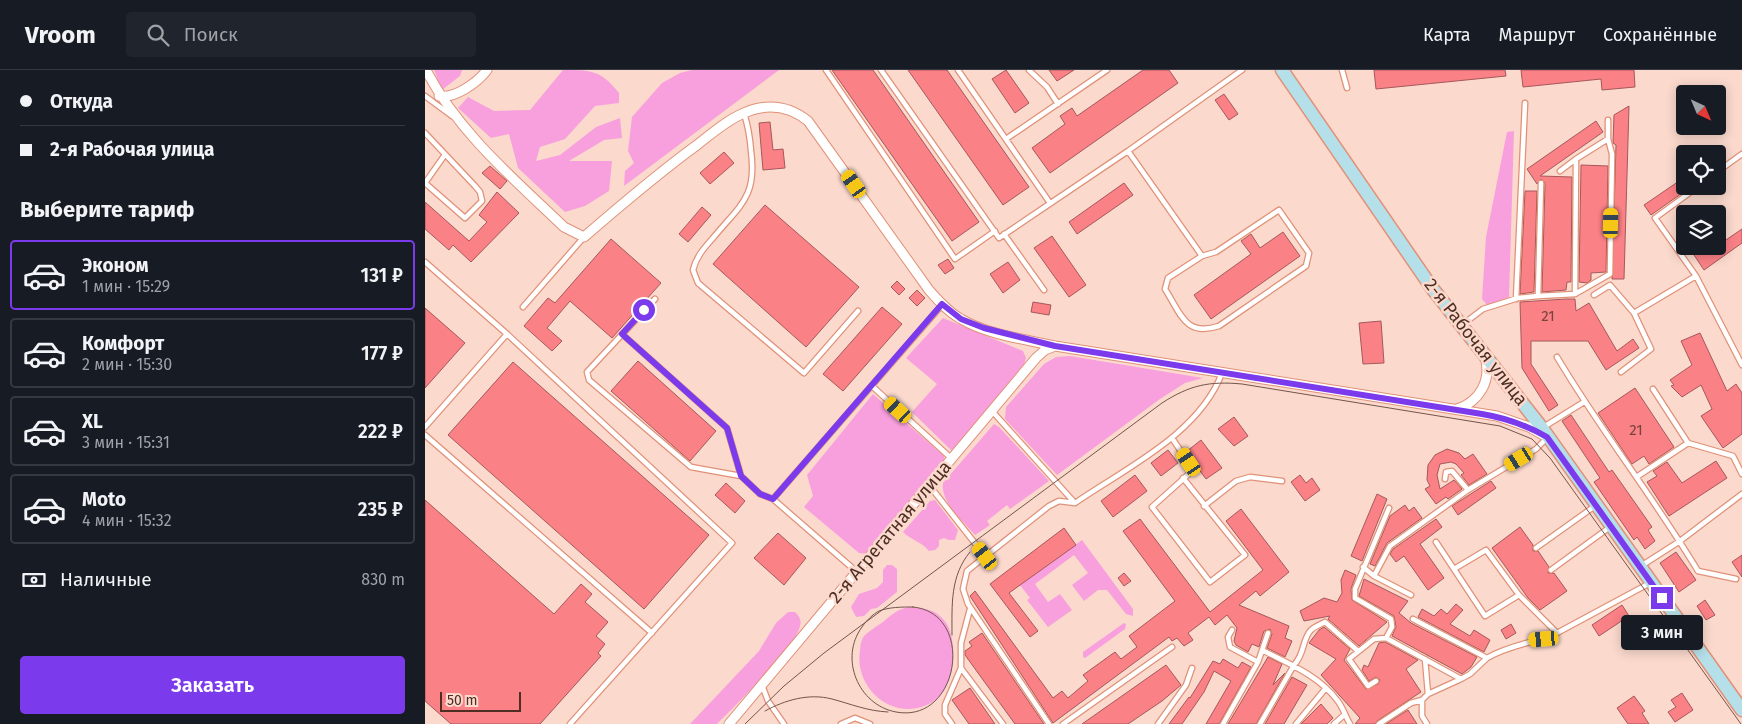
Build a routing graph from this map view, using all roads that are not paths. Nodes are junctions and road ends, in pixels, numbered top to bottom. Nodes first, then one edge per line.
1 (426, 70) edge
2 (487, 70) edge
3 (826, 70) edge
4 (881, 70) edge
5 (957, 70) edge
6 (1029, 70) edge
7 (1107, 70) edge
8 (1242, 70) edge
9 (1282, 70) edge
10 (1342, 70) edge
11 (1347, 88) dead end
12 (425, 96) edge
13 (439, 96) junction
14 (1525, 103) dead end
15 (1058, 104) junction
16 (744, 113) junction
17 (457, 120) junction
18 (1608, 120) dead end
19 (425, 133) edge
20 (1006, 139) junction
21 (1607, 139) junction
22 (1128, 151) junction
23 (1742, 154) edge
24 (444, 156) junction
25 (1576, 159) junction
26 (1726, 166) edge
27 (1559, 170) dead end
28 (1541, 182) dead end
29 (425, 183) edge
30 (1687, 195) edge
31 (1050, 203) junction
32 (995, 231) junction
33 (1004, 234) junction
34 (584, 237) junction
35 (1202, 256) junction
36 (425, 262) edge
37 (1696, 276) junction
38 (1044, 290) dead end
39 (1575, 294) junction
40 (1538, 296) junction
41 (1594, 296) dead end
42 (655, 299) dead end
43 (1516, 300) junction
44 (942, 304) junction
45 (523, 306) dead end
46 (858, 312) dead end
47 (1634, 313) junction
48 (1461, 326) junction
49 (507, 334) junction
50 (622, 334) junction
51 (1055, 346) junction
52 (1483, 352) junction
53 (1557, 357) dead end
54 (1742, 365) edge
55 (1621, 372) dead end
56 (1222, 373) junction
57 (872, 386) junction
58 (1653, 388) dead end
59 (1583, 402) junction
60 (991, 410) junction
61 (1454, 410) junction
62 (425, 427) edge
63 (1545, 433) junction
64 (425, 435) edge
65 (1172, 438) junction
66 (1688, 443) junction
67 (951, 458) junction
68 (1742, 474) edge
69 (741, 476) junction
70 (1638, 476) junction
71 (1183, 478) junction
72 (1445, 479) dead end
73 (1282, 481) dead end
74 (929, 485) junction
75 (1468, 490) junction
76 (1742, 494) edge
77 (773, 499) junction
78 (1075, 503) junction
79 (1596, 505) junction
80 (1204, 506) junction
81 (1389, 508) dead end
82 (1611, 526) junction
83 (1680, 540) junction
84 (1436, 542) dead end
85 (1536, 548) dead end
86 (985, 556) junction
87 (1363, 567) junction
88 (1640, 567) junction
89 (1453, 569) junction
90 (1551, 570) dead end
91 (857, 572) junction
92 (1374, 576) junction
93 (1736, 579) dead end
94 (1651, 582) junction
95 (1411, 595) dead end
96 (1519, 595) junction
97 (970, 609) junction
98 (1413, 618) dead end
99 (1232, 630) dead end
100 (652, 633) junction
101 (1557, 633) junction
102 (1268, 634) dead end
103 (1386, 638) junction
104 (1172, 647) dead end
105 (1262, 650) junction
106 (1358, 651) junction
107 (1487, 658) junction
108 (1425, 659) junction
109 (1257, 662) junction
110 (1294, 665) junction
111 (961, 668) junction
112 (1193, 668) dead end
113 (1461, 679) junction
114 (1376, 680) dead end
115 (762, 685) junction
116 (1326, 688) junction
117 (1428, 694) junction
118 (1422, 700) junction
119 (1742, 710) edge
120 (1344, 715) junction
121 (570, 724) edge
122 (729, 724) edge
123 (784, 724) edge
124 (841, 724) edge
125 (869, 724) edge
126 (952, 724) edge
127 (1003, 724) edge
128 (1049, 724) edge
129 (1063, 724) edge
130 (1158, 724) edge
131 (1223, 724) edge
132 (1260, 724) edge
133 (1296, 724) edge
134 (1334, 724) edge
135 (1350, 724) edge
136 (1379, 724) edge
137 (1427, 724) edge

1 - 13 street
2 - 13 street
3 - 32 lane
4 - 32 lane
5 - 20 lane
6 - 15 lane
7 - 15 lane
8 - 22 lane
9 - 48 main road, 2-я Рабочая улица
10 - 11 lane
12 - 17 lane
13 - 17 street
14 - 43 lane
15 - 20 lane
16 - 34 street
16 - 44 street
16 - 46 lane
17 - 34 street
18 - 21 lane
19 - 24 lane
20 - 31 lane
21 - 25 lane
21 - 39 lane
22 - 31 lane
22 - 35 lane
23 - 26 lane
24 - 29 lane
24 - 29 lane
25 - 27 lane
25 - 39 lane
28 - 40 lane
30 - 37 lane
31 - 33 lane
32 - 33 lane
33 - 38 lane
34 - 45 lane
35 - 35 lane
36 - 49 lane
37 - 47 lane
37 - 54 lane
39 - 40 lane
40 - 43 lane
41 - 47 lane
42 - 50 lane
43 - 48 lane
44 - 51 street
44 - 57 lane
47 - 55 lane
48 - 52 main road, 2-я Рабочая улица
49 - 62 lane
49 - 100 lane
50 - 69 lane
50 - 69 lane
51 - 56 street
51 - 60 street, 2-я Агрегатная улица
52 - 61 street
52 - 63 main road, 2-я Рабочая улица
53 - 59 lane
56 - 61 street
56 - 65 lane
57 - 67 lane
57 - 77 lane
58 - 66 lane
59 - 63 lane
59 - 70 lane
60 - 67 street, 2-я Агрегатная улица
60 - 78 lane
61 - 63 street
63 - 75 lane
63 - 79 main road, 2-я Рабочая улица
64 - 100 lane
65 - 71 lane
65 - 78 lane
66 - 68 lane
66 - 70 lane
67 - 74 street, 2-я Агрегатная улица
69 - 77 lane
70 - 83 lane
71 - 80 lane
71 - 80 lane
72 - 75 lane
73 - 80 lane
74 - 86 lane
74 - 91 street, 2-я Агрегатная улица
75 - 92 lane
76 - 83 lane
77 - 91 lane
78 - 86 lane
79 - 82 main road, 2-я Рабочая улица
79 - 85 lane
81 - 87 lane
82 - 88 main road, 2-я Рабочая улица
82 - 90 lane
83 - 88 lane
83 - 93 lane
84 - 89 lane
86 - 97 lane
87 - 92 lane
87 - 103 lane
88 - 94 main road, 2-я Рабочая улица
89 - 96 lane
89 - 96 lane
91 - 115 street, 2-я Агрегатная улица
92 - 95 lane
94 - 101 lane
94 - 119 main road, 2-я Рабочая улица
96 - 101 lane
97 - 111 lane
97 - 128 lane
98 - 107 lane
99 - 109 lane
100 - 121 lane
101 - 107 lane
102 - 105 lane
103 - 106 lane
103 - 108 lane
104 - 129 lane
105 - 109 lane
105 - 110 lane
106 - 110 lane
106 - 114 lane
107 - 113 lane
108 - 113 lane
108 - 117 lane
109 - 131 lane
110 - 116 lane
110 - 132 lane
111 - 126 lane
111 - 127 lane
112 - 130 lane
113 - 117 lane
115 - 122 street, 2-я Агрегатная улица
115 - 123 lane
116 - 120 lane
116 - 133 lane
117 - 118 lane
118 - 136 lane
118 - 137 lane
120 - 134 lane
120 - 135 lane
124 - 125 lane

